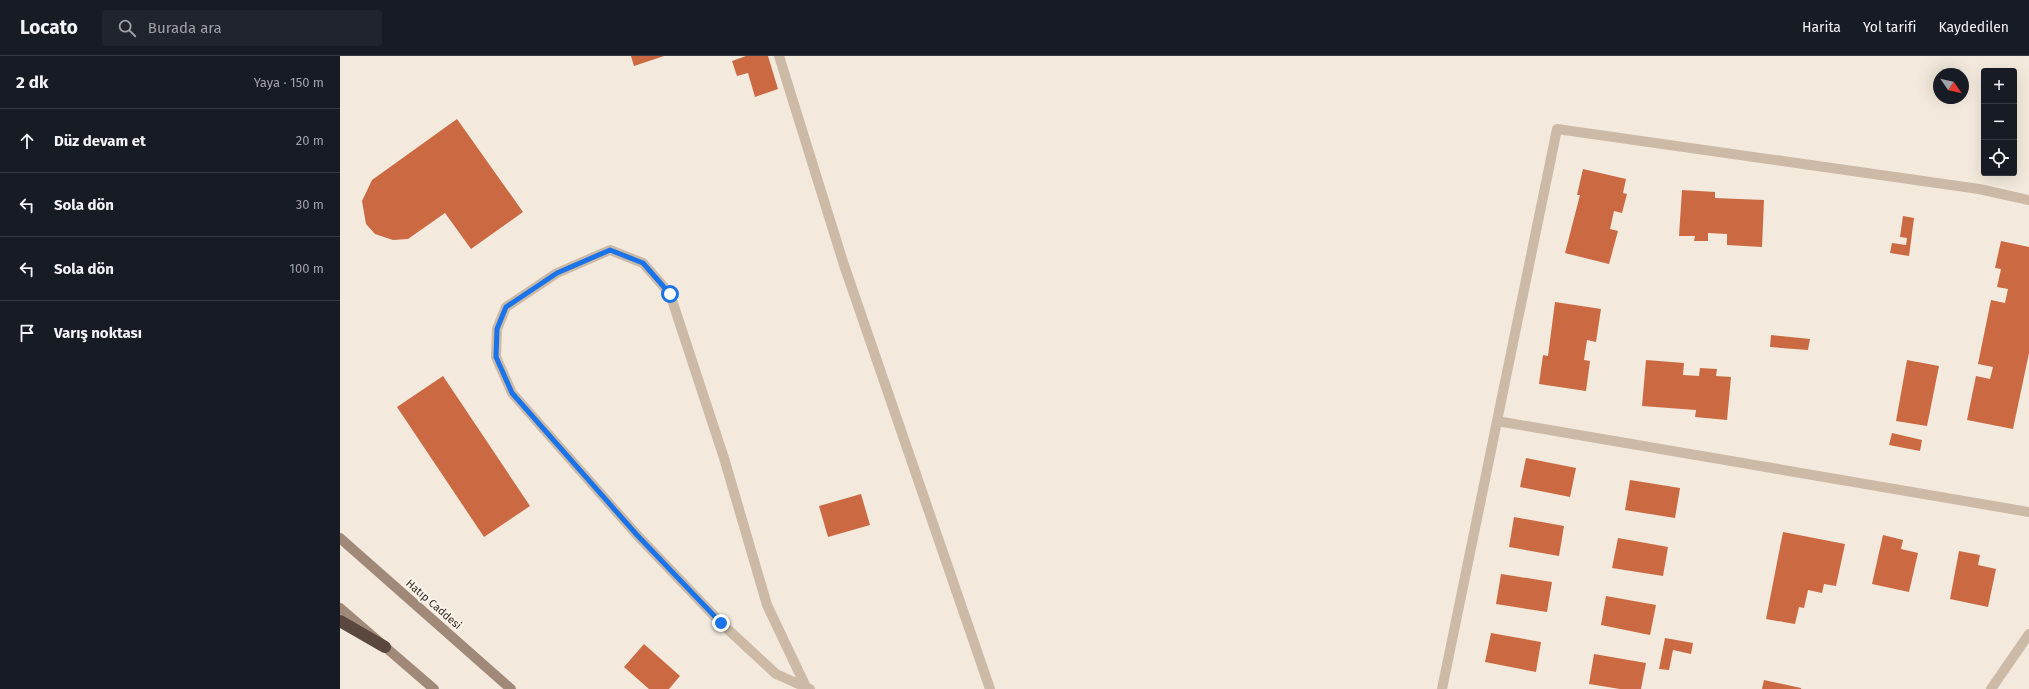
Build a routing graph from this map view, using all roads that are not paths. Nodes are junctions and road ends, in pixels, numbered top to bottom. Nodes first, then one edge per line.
1 (779, 56) edge
2 (2029, 200) edge
3 (1497, 421) junction
4 (2029, 512) edge
5 (340, 538) edge
6 (340, 608) edge
7 (340, 621) edge
8 (2029, 634) edge
9 (386, 647) junction
10 (807, 687) edge
11 (434, 689) edge
12 (511, 689) edge
13 (990, 689) edge
14 (1442, 689) edge
15 (1991, 689) edge

1 - 13 street
2 - 3 street
3 - 4 street
3 - 14 street
5 - 12 main road, Hatıp Caddesi
6 - 9 main road
7 - 9 highway
8 - 15 street
9 - 11 main road
10 - 10 street

